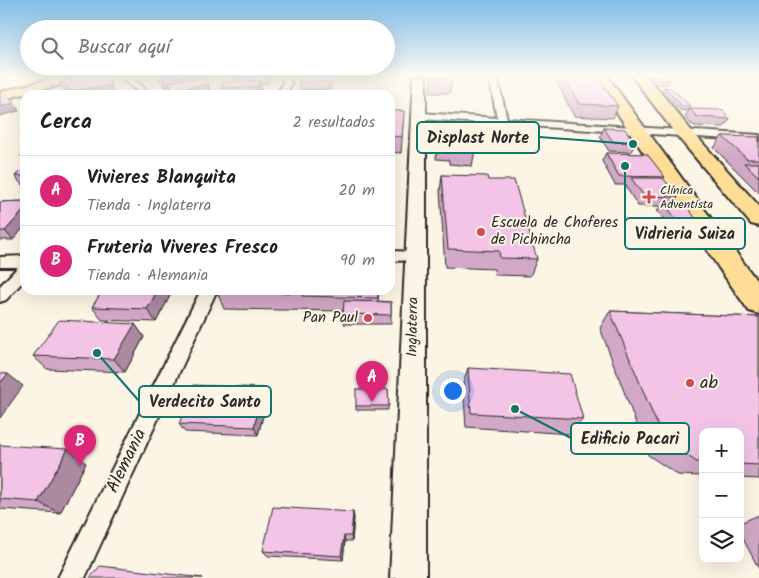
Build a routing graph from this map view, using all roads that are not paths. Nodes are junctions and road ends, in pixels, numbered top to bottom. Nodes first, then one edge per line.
1 (420, 103) edge
2 (499, 103) edge
3 (618, 103) edge
4 (660, 103) edge
5 (420, 116) junction
6 (503, 122) junction
7 (636, 130) junction
8 (684, 133) junction
9 (759, 138) edge
10 (759, 219) edge
11 (395, 256) edge
12 (415, 256) junction
13 (20, 261) edge
14 (0, 262) edge
15 (20, 274) edge
16 (207, 295) edge
17 (0, 296) edge
18 (759, 304) edge
19 (70, 578) edge
20 (408, 578) edge

1 - 5 street, Inglaterra
2 - 6 street
3 - 7 main road
4 - 8 main road
5 - 6 street
5 - 12 street, Inglaterra
6 - 7 street
7 - 8 street
7 - 18 main road
8 - 9 street
8 - 10 main road
11 - 12 street
12 - 20 street, Inglaterra
13 - 14 street
15 - 17 street
16 - 19 street, Alemania

